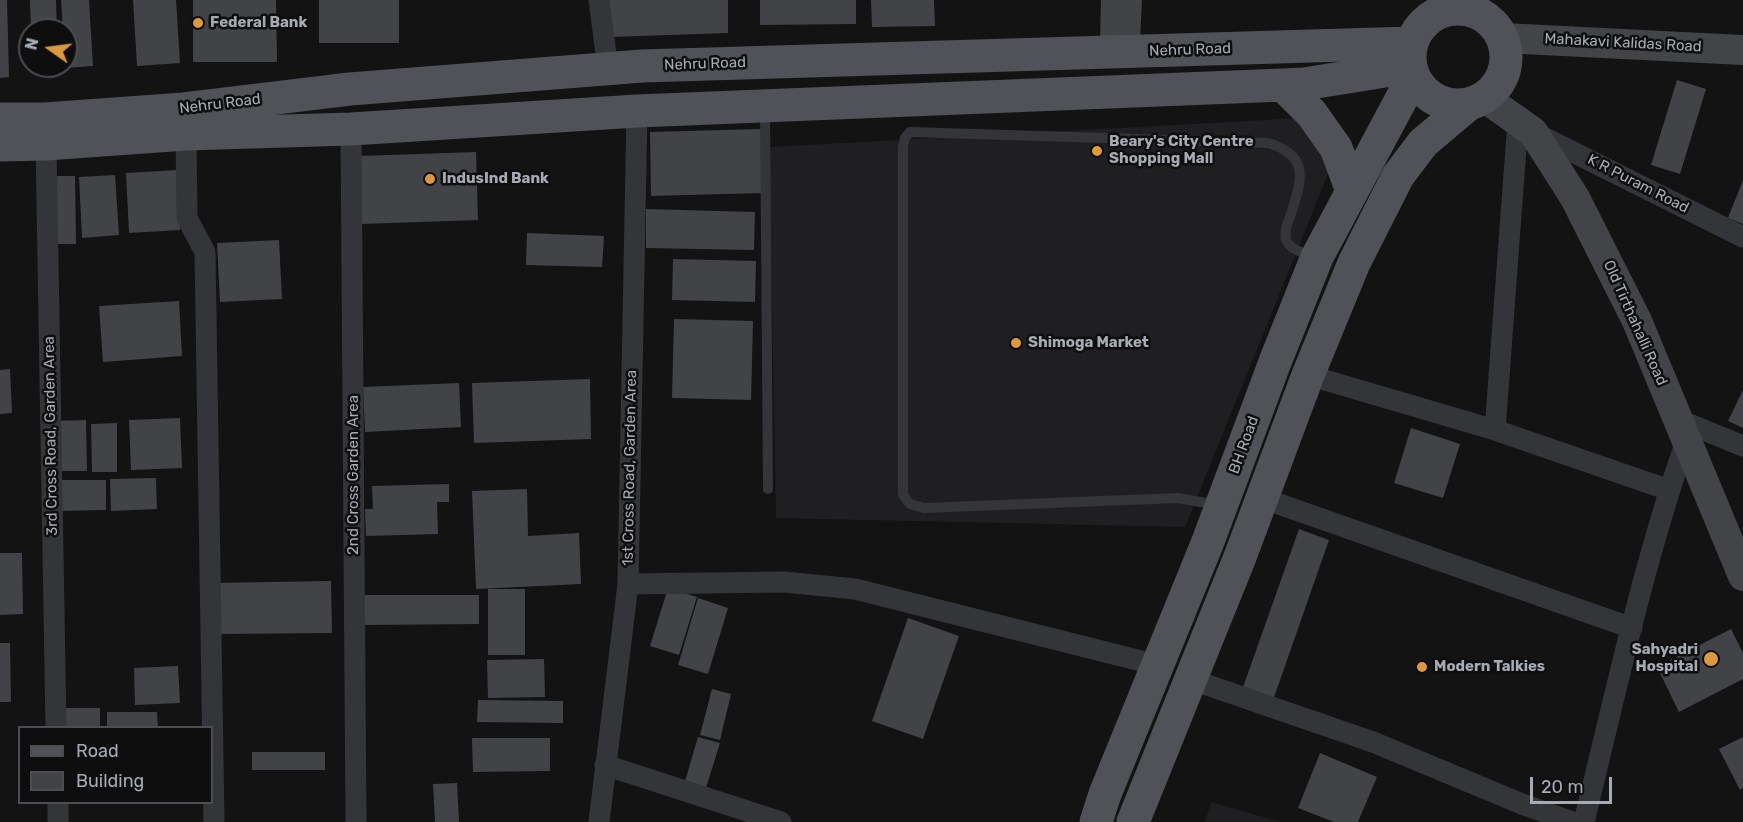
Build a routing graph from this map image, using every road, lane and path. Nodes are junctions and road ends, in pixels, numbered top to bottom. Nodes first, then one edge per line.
1 (599, 0) edge
2 (1464, 4) edge
3 (1498, 20) edge
4 (1743, 50) edge
5 (1412, 62) junction
6 (608, 69) junction
7 (1283, 85) junction
8 (1476, 102) junction
9 (765, 107) junction
10 (637, 111) junction
11 (0, 119) edge
12 (1525, 126) junction
13 (351, 129) junction
14 (186, 134) junction
15 (46, 144) junction
16 (0, 145) edge
17 (1352, 191) junction
18 (1743, 237) edge
19 (1317, 257) junction
20 (1308, 375) junction
21 (1495, 430) junction
22 (1682, 430) junction
23 (1743, 446) edge
24 (768, 489) dead end
25 (1669, 490) junction
26 (1262, 498) junction
27 (1221, 505) junction
28 (1743, 576) edge
29 (628, 584) junction
30 (1632, 628) junction
31 (1157, 665) junction
32 (1190, 679) junction
33 (56, 726) edge
34 (212, 726) edge
35 (213, 759) edge
36 (605, 765) junction
37 (57, 804) edge
38 (58, 822) edge
39 (214, 822) edge
40 (356, 822) edge
41 (599, 822) edge
42 (781, 822) edge
43 (1096, 822) edge
44 (1133, 822) edge
45 (1572, 822) edge
46 (1584, 822) edge

1 - 6 street
2 - 3 main road
2 - 5 main road
3 - 4 main road, Mahakavi Kalidas Road
3 - 8 main road
5 - 6 main road, Nehru Road
5 - 7 main road, Nehru Road
5 - 8 main road
5 - 17 main road, BH Road
6 - 11 main road, Nehru Road
7 - 9 main road, Nehru Road
7 - 17 main road
8 - 12 main road, Old Tirthahalli Road
8 - 20 main road
9 - 10 main road, Nehru Road
9 - 24 lane
10 - 13 main road, Nehru Road
10 - 29 street, 1st Cross Road, Garden Area
12 - 18 street, K R Puram Road
12 - 21 street
12 - 22 main road, Old Tirthahalli Road
13 - 14 main road, Nehru Road
13 - 40 street, 2nd Cross Garden Area
14 - 15 main road, Nehru Road
14 - 34 street
15 - 16 main road, Nehru Road
15 - 33 street, 3rd Cross Road, Garden Area
17 - 19 main road, BH Road
19 - 27 main road, BH Road
19 - 27 lane
20 - 21 street
20 - 26 main road
21 - 25 street
22 - 23 street
22 - 25 street
22 - 28 main road, Old Tirthahalli Road
25 - 30 street
26 - 30 street
26 - 32 main road
27 - 31 main road, BH Road
29 - 31 street
29 - 36 street, 1st Cross Road, Garden Area
30 - 46 street
31 - 43 main road, BH Road
32 - 44 main road
32 - 45 street
35 - 39 street
36 - 41 street, 1st Cross Road, Garden Area
36 - 42 street
37 - 38 street

